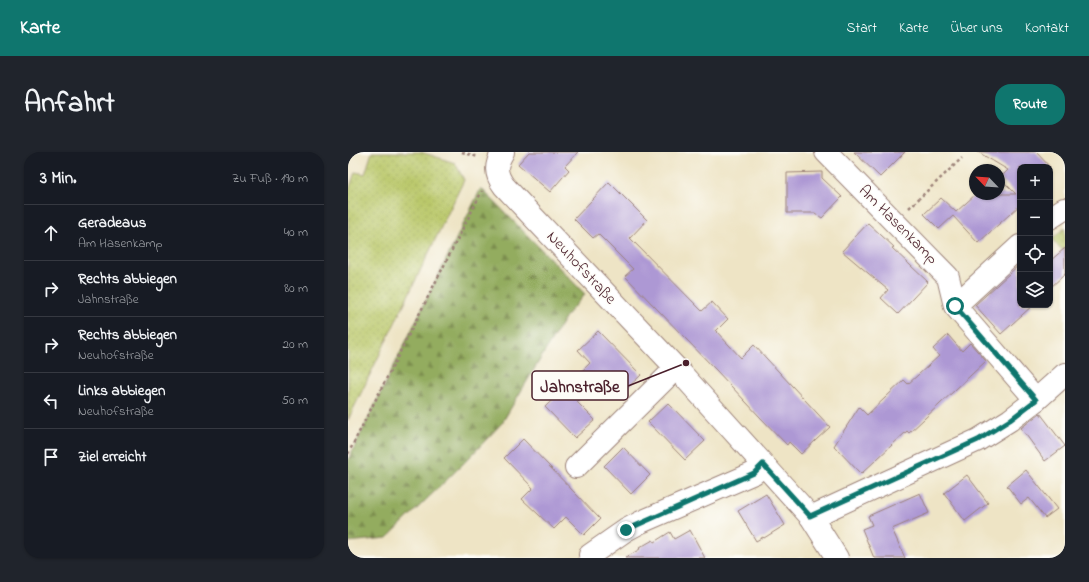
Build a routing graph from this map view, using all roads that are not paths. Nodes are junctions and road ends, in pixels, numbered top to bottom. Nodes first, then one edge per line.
1 (826, 152) edge
2 (500, 157) edge
3 (1064, 209) edge
4 (1053, 216) edge
5 (1017, 249) edge
6 (955, 306) junction
7 (676, 368) junction
8 (1065, 374) edge
9 (1036, 400) junction
10 (763, 464) junction
11 (576, 467) dead end
12 (810, 516) junction
13 (590, 555) dead end
14 (836, 558) edge

1 - 6 street, Am Hasenkamp
2 - 7 street, Neuhofstraße
3 - 4 street
5 - 6 street
6 - 9 street, Am Hasenkamp
7 - 10 street, Neuhofstraße
7 - 11 street
8 - 9 street
9 - 12 street
10 - 12 street, Neuhofstraße
10 - 13 street
12 - 14 street, Neuhofstraße

